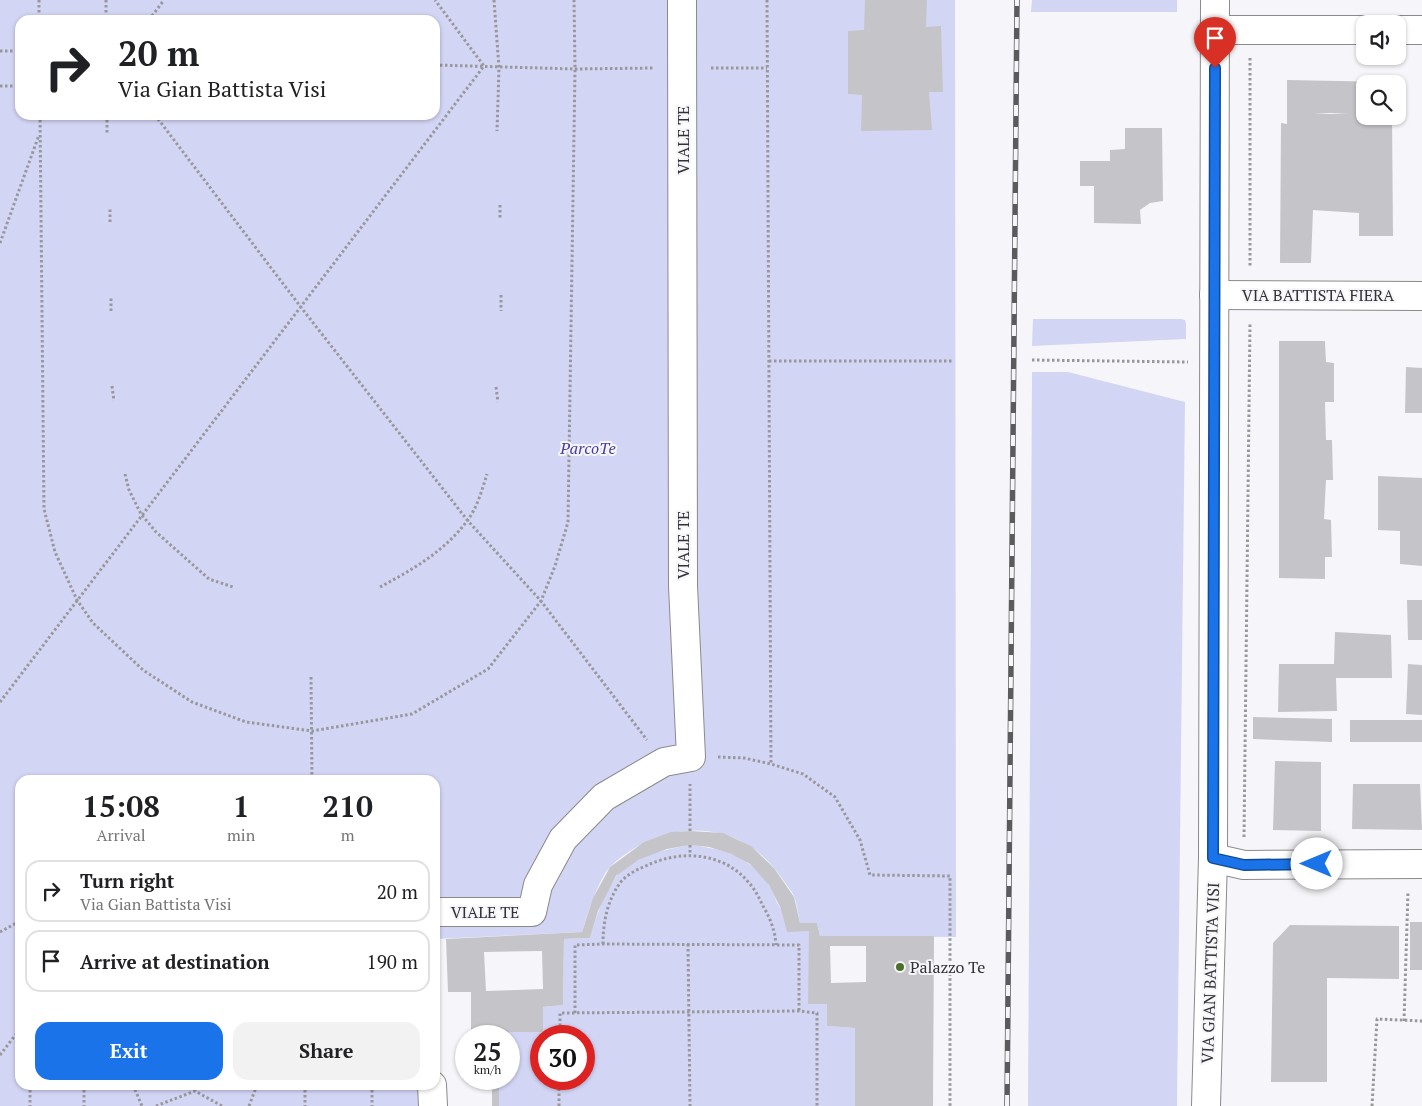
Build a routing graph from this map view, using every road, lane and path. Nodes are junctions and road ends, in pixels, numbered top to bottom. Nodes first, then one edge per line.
1 (39, 0) edge
2 (106, 0) edge
3 (164, 0) edge
4 (435, 0) edge
5 (494, 0) edge
6 (574, 0) edge
7 (682, 0) edge
8 (768, 0) edge
9 (1214, 0) edge
10 (39, 15) edge
11 (106, 15) edge
12 (153, 15) edge
13 (1215, 30) junction
14 (1356, 30) edge
15 (1406, 30) edge
16 (1422, 30) edge
17 (1252, 31) junction
18 (0, 51) edge
19 (15, 51) edge
20 (440, 65) edge
21 (484, 66) junction
22 (499, 68) junction
23 (683, 68) junction
24 (768, 68) junction
25 (575, 69) junction
26 (0, 86) edge
27 (15, 86) edge
28 (40, 120) edge
29 (107, 120) edge
30 (159, 120) edge
31 (497, 130) dead end
32 (40, 132) junction
33 (107, 133) dead end
34 (500, 205) dead end
35 (110, 208) dead end
36 (500, 220) dead end
37 (110, 222) dead end
38 (0, 243) edge
39 (500, 295) dead end
40 (1214, 295) junction
41 (1250, 296) junction
42 (1422, 296) edge
43 (111, 297) dead end
44 (300, 306) junction
45 (111, 311) dead end
46 (501, 312) dead end
47 (1215, 330) junction
48 (1250, 331) junction
49 (1190, 354) dead end
50 (954, 360) dead end
51 (1032, 360) dead end
52 (769, 361) junction
53 (112, 386) dead end
54 (496, 387) dead end
55 (114, 401) dead end
56 (498, 402) dead end
57 (125, 474) dead end
58 (487, 474) dead end
59 (141, 514) junction
60 (468, 521) junction
61 (233, 587) dead end
62 (380, 587) dead end
63 (77, 600) junction
64 (541, 601) junction
65 (311, 677) dead end
66 (0, 702) edge
67 (312, 731) junction
68 (691, 757) junction
69 (664, 762) junction
70 (771, 764) junction
71 (312, 775) edge
72 (690, 831) dead end
73 (690, 845) dead end
74 (690, 855) junction
75 (1213, 858) junction
76 (1415, 864) edge
77 (1244, 865) junction
78 (440, 912) edge
79 (15, 924) edge
80 (0, 932) edge
81 (603, 944) junction
82 (688, 944) junction
83 (776, 945) junction
84 (689, 1011) junction
85 (799, 1011) junction
86 (575, 1012) junction
87 (1404, 1021) junction
88 (1422, 1022) edge
89 (560, 1025) edge
90 (15, 1036) edge
91 (0, 1055) edge
92 (30, 1090) edge
93 (84, 1090) edge
94 (135, 1090) edge
95 (255, 1090) edge
96 (305, 1090) edge
97 (372, 1090) edge
98 (432, 1090) edge
99 (560, 1090) edge
100 (195, 1091) joint
101 (30, 1106) edge
102 (84, 1106) edge
103 (142, 1106) edge
104 (156, 1106) edge
105 (222, 1106) edge
106 (249, 1106) edge
107 (305, 1106) edge
108 (372, 1106) edge
109 (432, 1106) edge
110 (559, 1106) edge
111 (690, 1106) edge
112 (817, 1106) edge
113 (950, 1106) edge
114 (1206, 1106) edge
115 (1372, 1106) edge

1 - 10 path
2 - 11 path
3 - 12 path
4 - 21 path
5 - 22 path
6 - 25 path
7 - 23 street, VIALE TE
8 - 24 path
9 - 13 street, VIA GIAN BATTISTA VISI
13 - 17 street
13 - 40 street, VIA GIAN BATTISTA VISI
14 - 17 street
15 - 16 street
17 - 41 path
18 - 19 path
20 - 21 path
21 - 22 path
21 - 44 path
22 - 25 path
22 - 31 path
23 - 24 path
23 - 25 path
23 - 68 street, VIALE TE
24 - 52 path
25 - 64 path
26 - 27 path
28 - 32 path
29 - 33 path
30 - 44 path
32 - 38 path
32 - 63 path
34 - 36 path
35 - 37 path
39 - 46 path
40 - 41 street, VIA BATTISTA FIERA
40 - 47 street, VIA GIAN BATTISTA VISI
41 - 42 street, VIA BATTISTA FIERA
41 - 48 path
43 - 45 path
44 - 59 path
44 - 60 path
47 - 48 path
47 - 75 street, VIA GIAN BATTISTA VISI
48 - 77 path
49 - 51 path
50 - 52 path
52 - 70 path
53 - 55 path
54 - 56 path
57 - 59 path
58 - 60 path
59 - 61 path
59 - 63 path
60 - 62 path
60 - 64 path
63 - 66 path
63 - 67 path
64 - 67 path
64 - 69 path
65 - 67 path
67 - 71 path
68 - 69 street, VIALE TE
68 - 70 path
68 - 72 path
69 - 78 street, VIALE TE
70 - 113 path
73 - 74 path
74 - 81 path
74 - 83 path
75 - 77 street
75 - 114 street, VIA GIAN BATTISTA VISI
76 - 77 street
76 - 87 path
79 - 80 path
81 - 82 path
81 - 86 path
82 - 83 path
82 - 84 path
83 - 85 path
84 - 85 path
84 - 86 path
84 - 111 path
85 - 112 path
86 - 89 path
87 - 88 path
87 - 115 path
90 - 91 path
92 - 101 path
93 - 102 path
94 - 103 path
95 - 106 path
96 - 107 path
97 - 108 path
98 - 109 street
99 - 110 path
100 - 104 path
100 - 105 path

